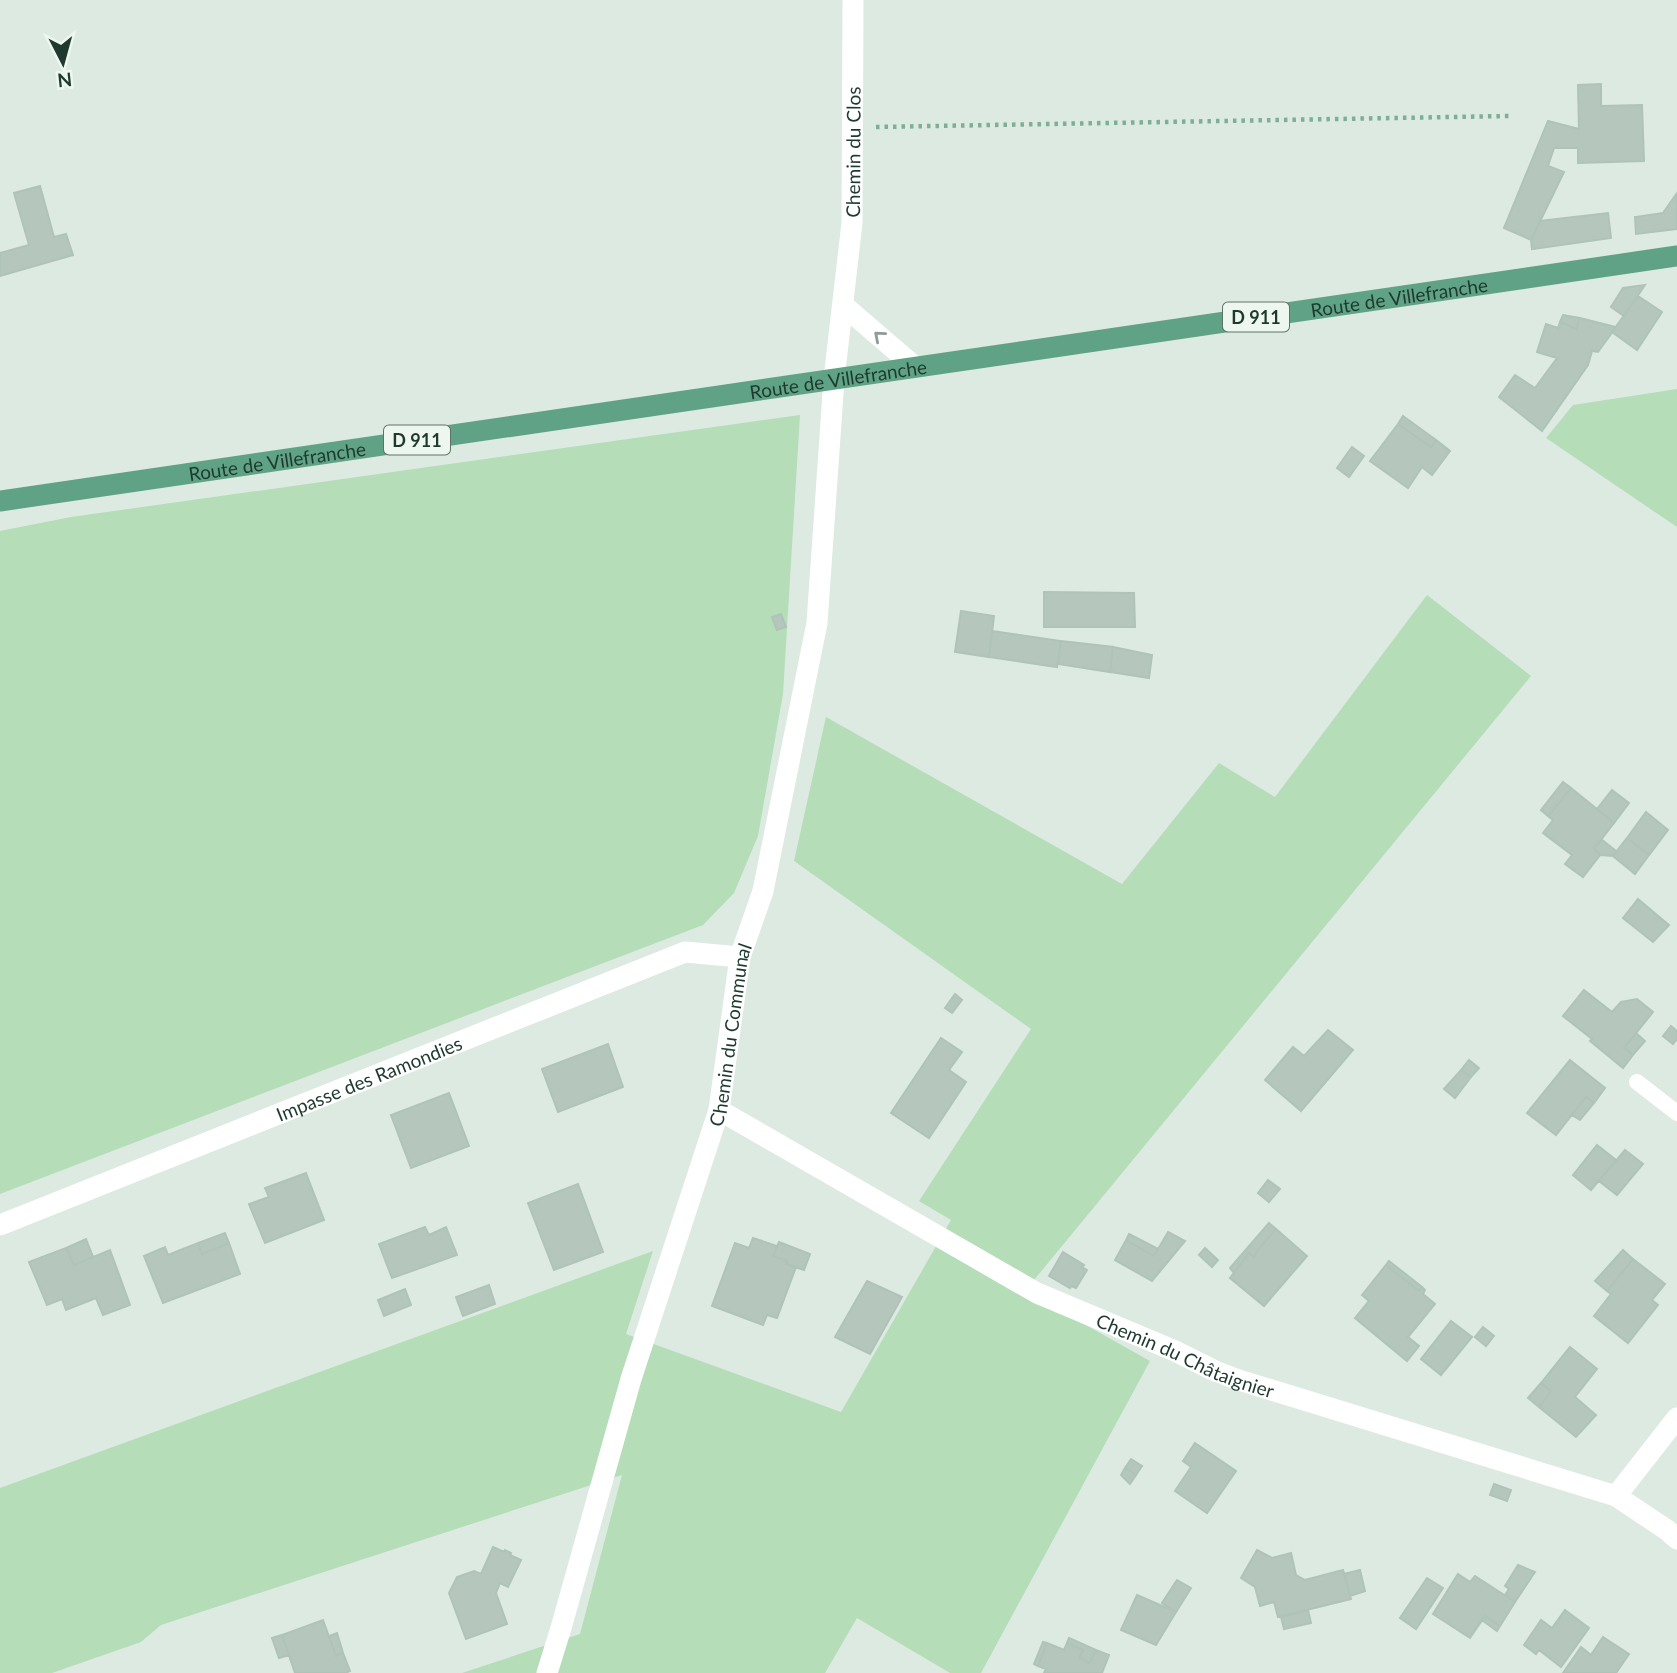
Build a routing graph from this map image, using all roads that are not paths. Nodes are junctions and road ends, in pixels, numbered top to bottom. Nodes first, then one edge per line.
1 (853, 0) edge
2 (1677, 256) edge
3 (843, 305) junction
4 (915, 367) junction
5 (834, 379) junction
6 (0, 500) edge
7 (740, 957) junction
8 (1637, 1082) dead end
9 (719, 1110) junction
10 (1677, 1113) edge
11 (0, 1225) edge
12 (1677, 1419) edge
13 (1616, 1496) junction
14 (1677, 1539) edge
15 (547, 1673) edge

1 - 3 street, Chemin du Clos
2 - 4 main road, Route de Villefranche / D 911
4 -> 3 street
3 - 5 street, Chemin du Clos
4 - 5 main road, Route de Villefranche / D 911
5 - 6 main road, Route de Villefranche / D 911
5 - 7 street, Chemin du Communal
7 - 9 street, Chemin du Communal
7 - 11 street, Impasse des Ramondies
8 - 10 lane
9 - 13 street, Chemin du Châtaignier
9 - 15 street, Chemin du Communal
12 - 13 street
13 - 14 street, Chemin du Châtaignier

